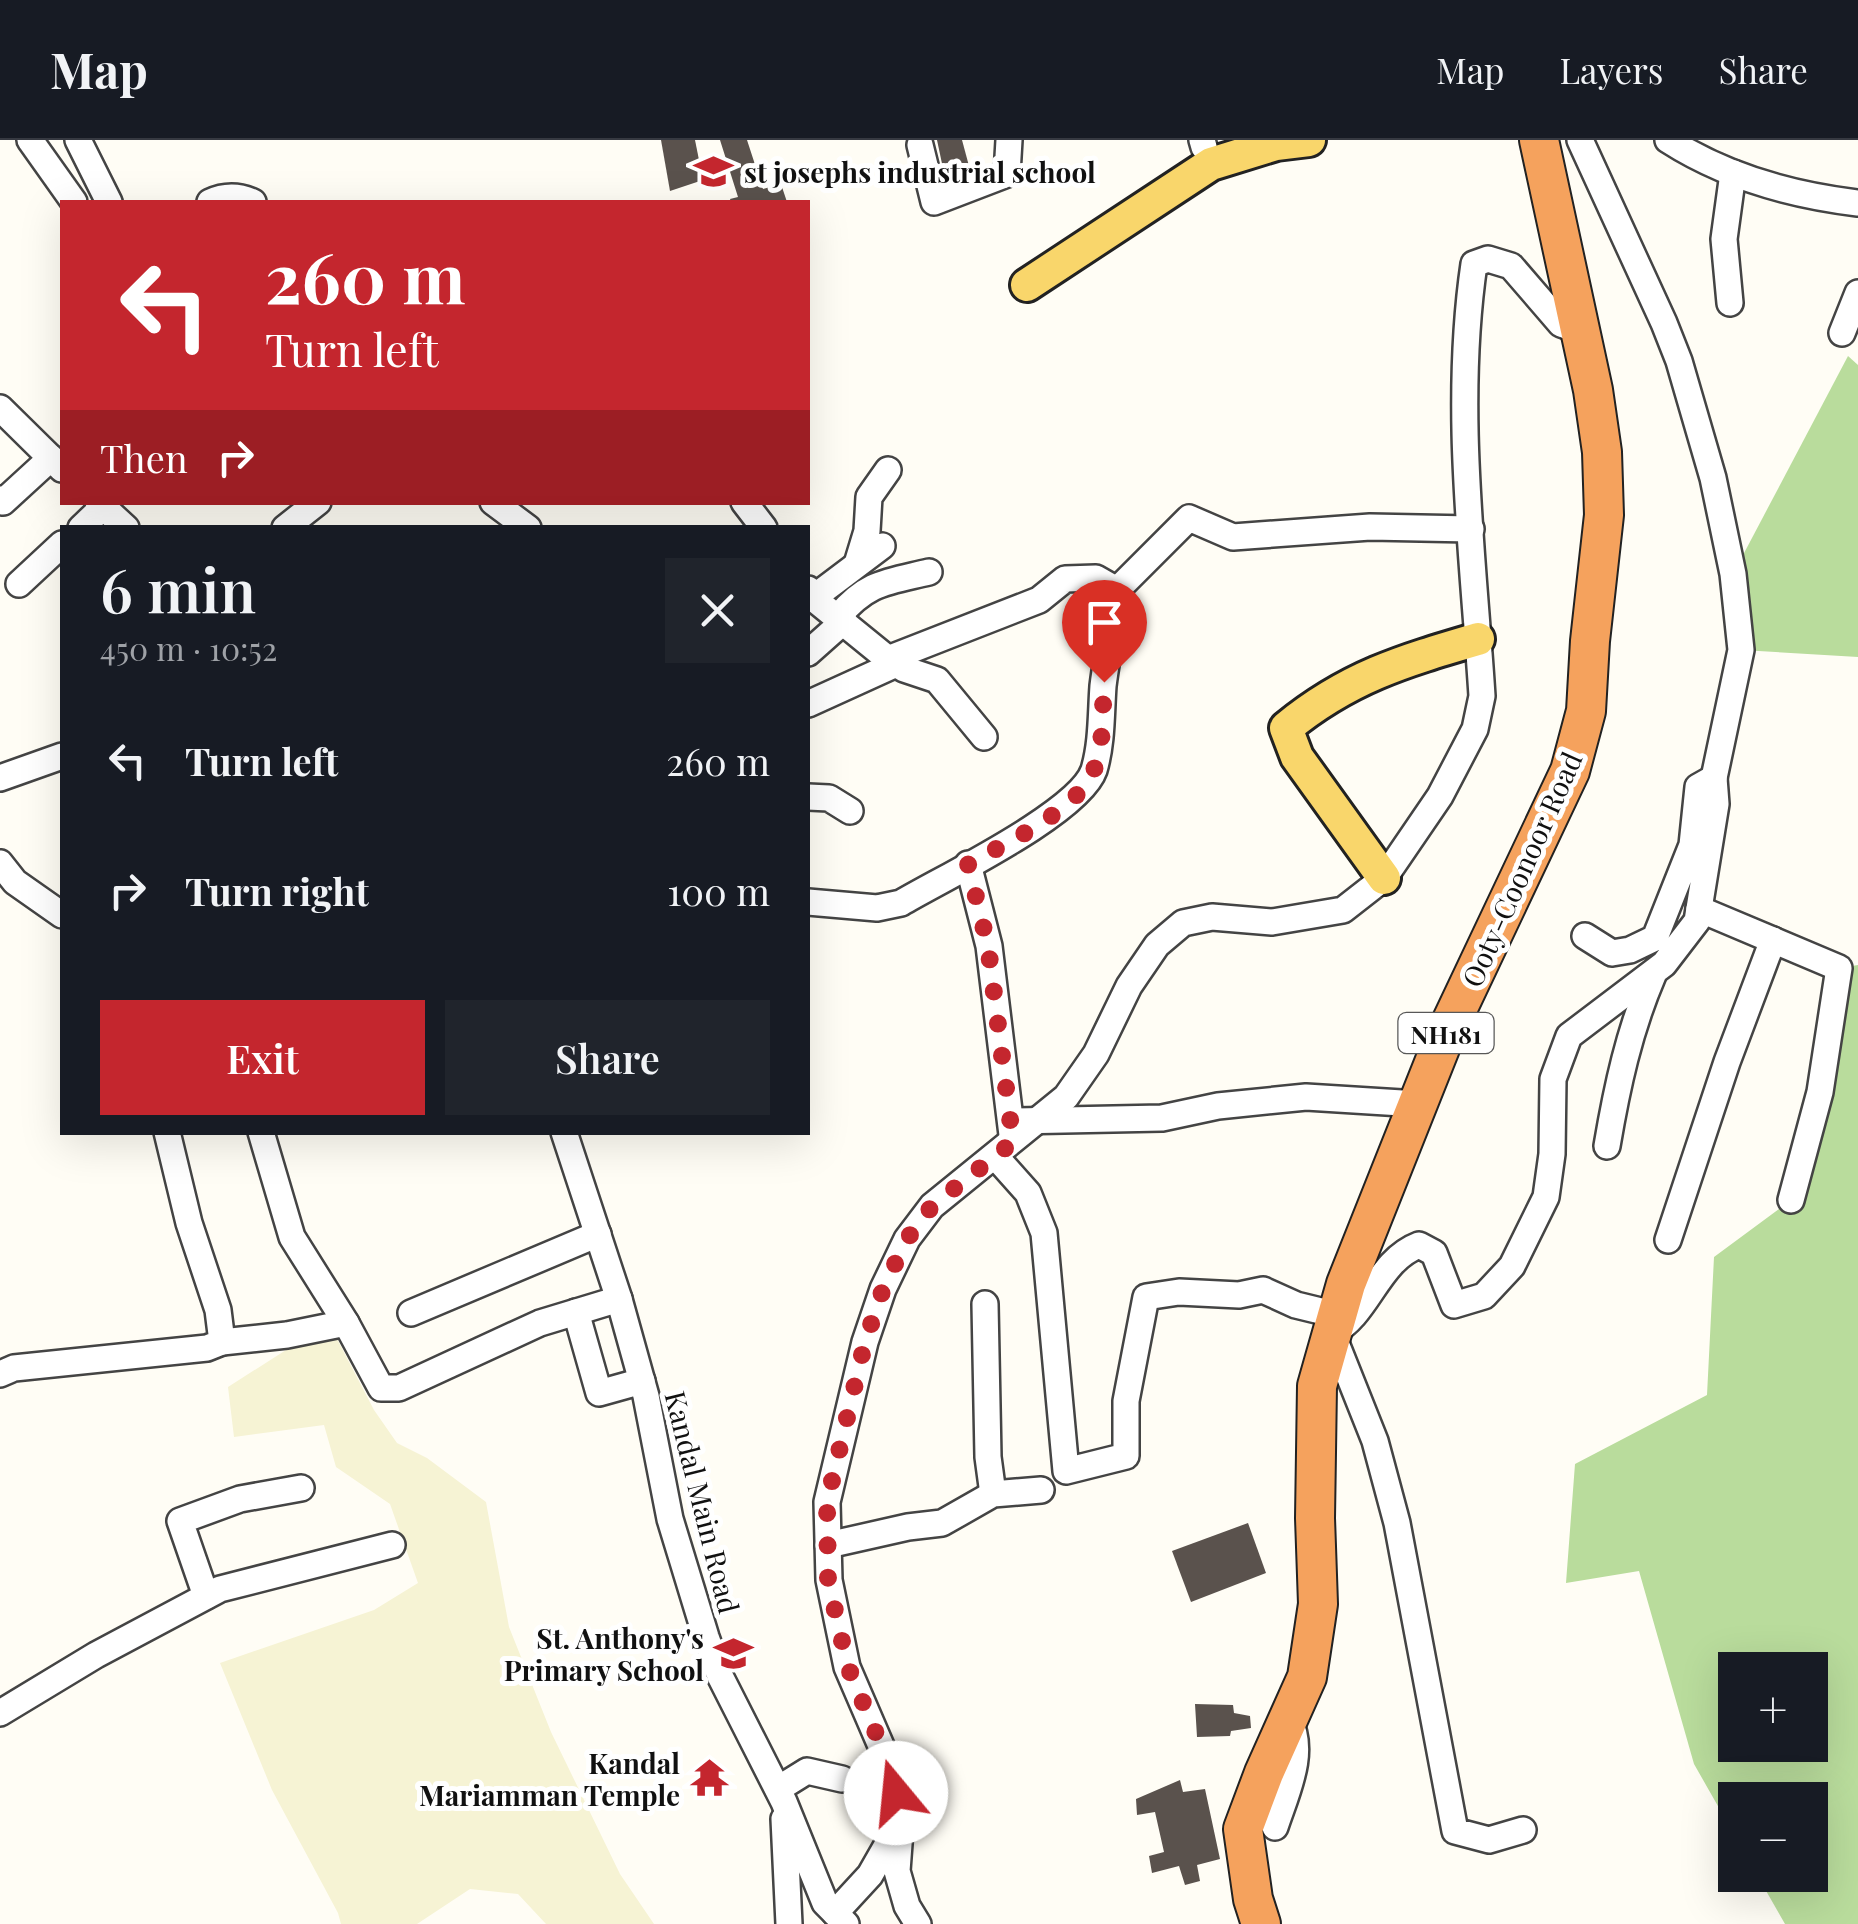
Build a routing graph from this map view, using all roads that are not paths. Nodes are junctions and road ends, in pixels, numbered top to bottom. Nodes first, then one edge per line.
1 (30, 140) edge
2 (78, 140) edge
3 (1009, 140) edge
4 (1309, 140) edge
5 (1538, 140) edge
6 (1580, 140) edge
7 (1668, 140) edge
8 (920, 145) dead end
9 (1733, 173) junction
10 (73, 200) edge
11 (108, 200) edge
12 (215, 200) edge
13 (249, 200) edge
14 (1858, 202) edge
15 (1027, 285) dead end
16 (1858, 294) edge
17 (1730, 303) dead end
18 (1580, 331) junction
19 (1842, 333) dead end
20 (0, 408) edge
21 (59, 465) edge
22 (888, 470) dead end
23 (1, 502) edge
24 (100, 505) edge
25 (314, 505) edge
26 (497, 505) edge
27 (746, 505) edge
28 (83, 525) edge
29 (123, 525) edge
30 (289, 525) edge
31 (524, 525) edge
32 (762, 525) edge
33 (1471, 528) junction
34 (60, 546) edge
35 (882, 546) dead end
36 (857, 564) junction
37 (929, 572) dead end
38 (19, 584) dead end
39 (810, 593) edge
40 (1116, 611) dead end
41 (841, 619) junction
42 (1478, 639) junction
43 (810, 651) edge
44 (892, 662) junction
45 (810, 703) edge
46 (984, 737) dead end
47 (60, 757) edge
48 (0, 778) edge
49 (1714, 778) junction
50 (810, 797) edge
51 (850, 810) dead end
52 (0, 863) edge
53 (968, 864) junction
54 (1384, 878) junction
55 (810, 902) edge
56 (1699, 909) junction
57 (60, 913) edge
58 (1586, 936) dead end
59 (1773, 940) junction
60 (1655, 971) junction
61 (1418, 1104) junction
62 (1038, 1122) junction
63 (168, 1135) edge
64 (263, 1135) edge
65 (565, 1135) edge
66 (1006, 1140) junction
67 (1606, 1146) dead end
68 (1792, 1200) dead end
69 (598, 1234) junction
70 (1668, 1240) dead end
71 (619, 1299) junction
72 (985, 1304) dead end
73 (576, 1312) junction
74 (411, 1314) dead end
75 (346, 1323) junction
76 (1334, 1324) junction
77 (222, 1342) junction
78 (0, 1374) edge
79 (642, 1381) junction
80 (301, 1488) dead end
81 (1041, 1490) dead end
82 (993, 1494) junction
83 (828, 1545) junction
84 (392, 1546) dead end
85 (206, 1596) junction
86 (0, 1712) edge
87 (1288, 1718) junction
88 (842, 1779) dead end
89 (781, 1795) junction
90 (900, 1817) junction
91 (1275, 1828) dead end
92 (1523, 1830) dead end
93 (841, 1918) edge
94 (790, 1924) edge
95 (918, 1924) edge
96 (1261, 1924) edge

1 - 10 street
2 - 11 street
3 - 8 street
4 - 15 main road
5 - 18 highway, Ooty-Coonoor Road / NH181
6 - 49 street
7 - 9 street
9 - 14 street
9 - 17 street
12 - 13 street
16 - 19 street
18 - 33 street
18 - 61 highway, Ooty-Coonoor Road / NH181
20 - 21 street
21 - 23 street
22 - 36 street
24 - 28 street
24 - 29 street
25 - 30 street
26 - 31 street
27 - 32 street
33 - 42 street
33 - 44 street
34 - 38 street
35 - 36 street
36 - 39 street
37 - 41 street
39 - 41 street
40 - 53 street
41 - 43 street
41 - 44 street
42 - 54 street
42 - 54 main road
44 - 45 street
44 - 46 street
47 - 48 street
49 - 56 street
49 - 58 street
50 - 51 street
52 - 57 street
53 - 55 street
53 - 66 street
54 - 62 street
56 - 59 street
56 - 60 street
59 - 68 street
59 - 70 street
60 - 67 street
60 - 76 street
61 - 62 street
61 - 76 highway, Ooty-Coonoor Road / NH181
62 - 66 street
63 - 77 street
64 - 75 street
65 - 69 street, Kandal Main Road
66 - 76 street
66 - 83 street
69 - 71 street, Kandal Main Road
69 - 74 street
71 - 73 street
71 - 79 street, Kandal Main Road
72 - 82 street
73 - 75 street
73 - 79 street
75 - 77 street
76 - 87 highway, Ooty-Coonoor Road / NH181
76 - 92 street
77 - 78 street
79 - 89 street, Kandal Main Road
80 - 85 street
81 - 82 street
82 - 83 street
83 - 90 street
84 - 85 street
85 - 86 street
87 - 91 street
87 - 96 highway, Ooty-Coonoor Road / NH181
88 - 89 street
89 - 93 street, Kandal Main Road
89 - 94 street
90 - 93 street
90 - 95 street

